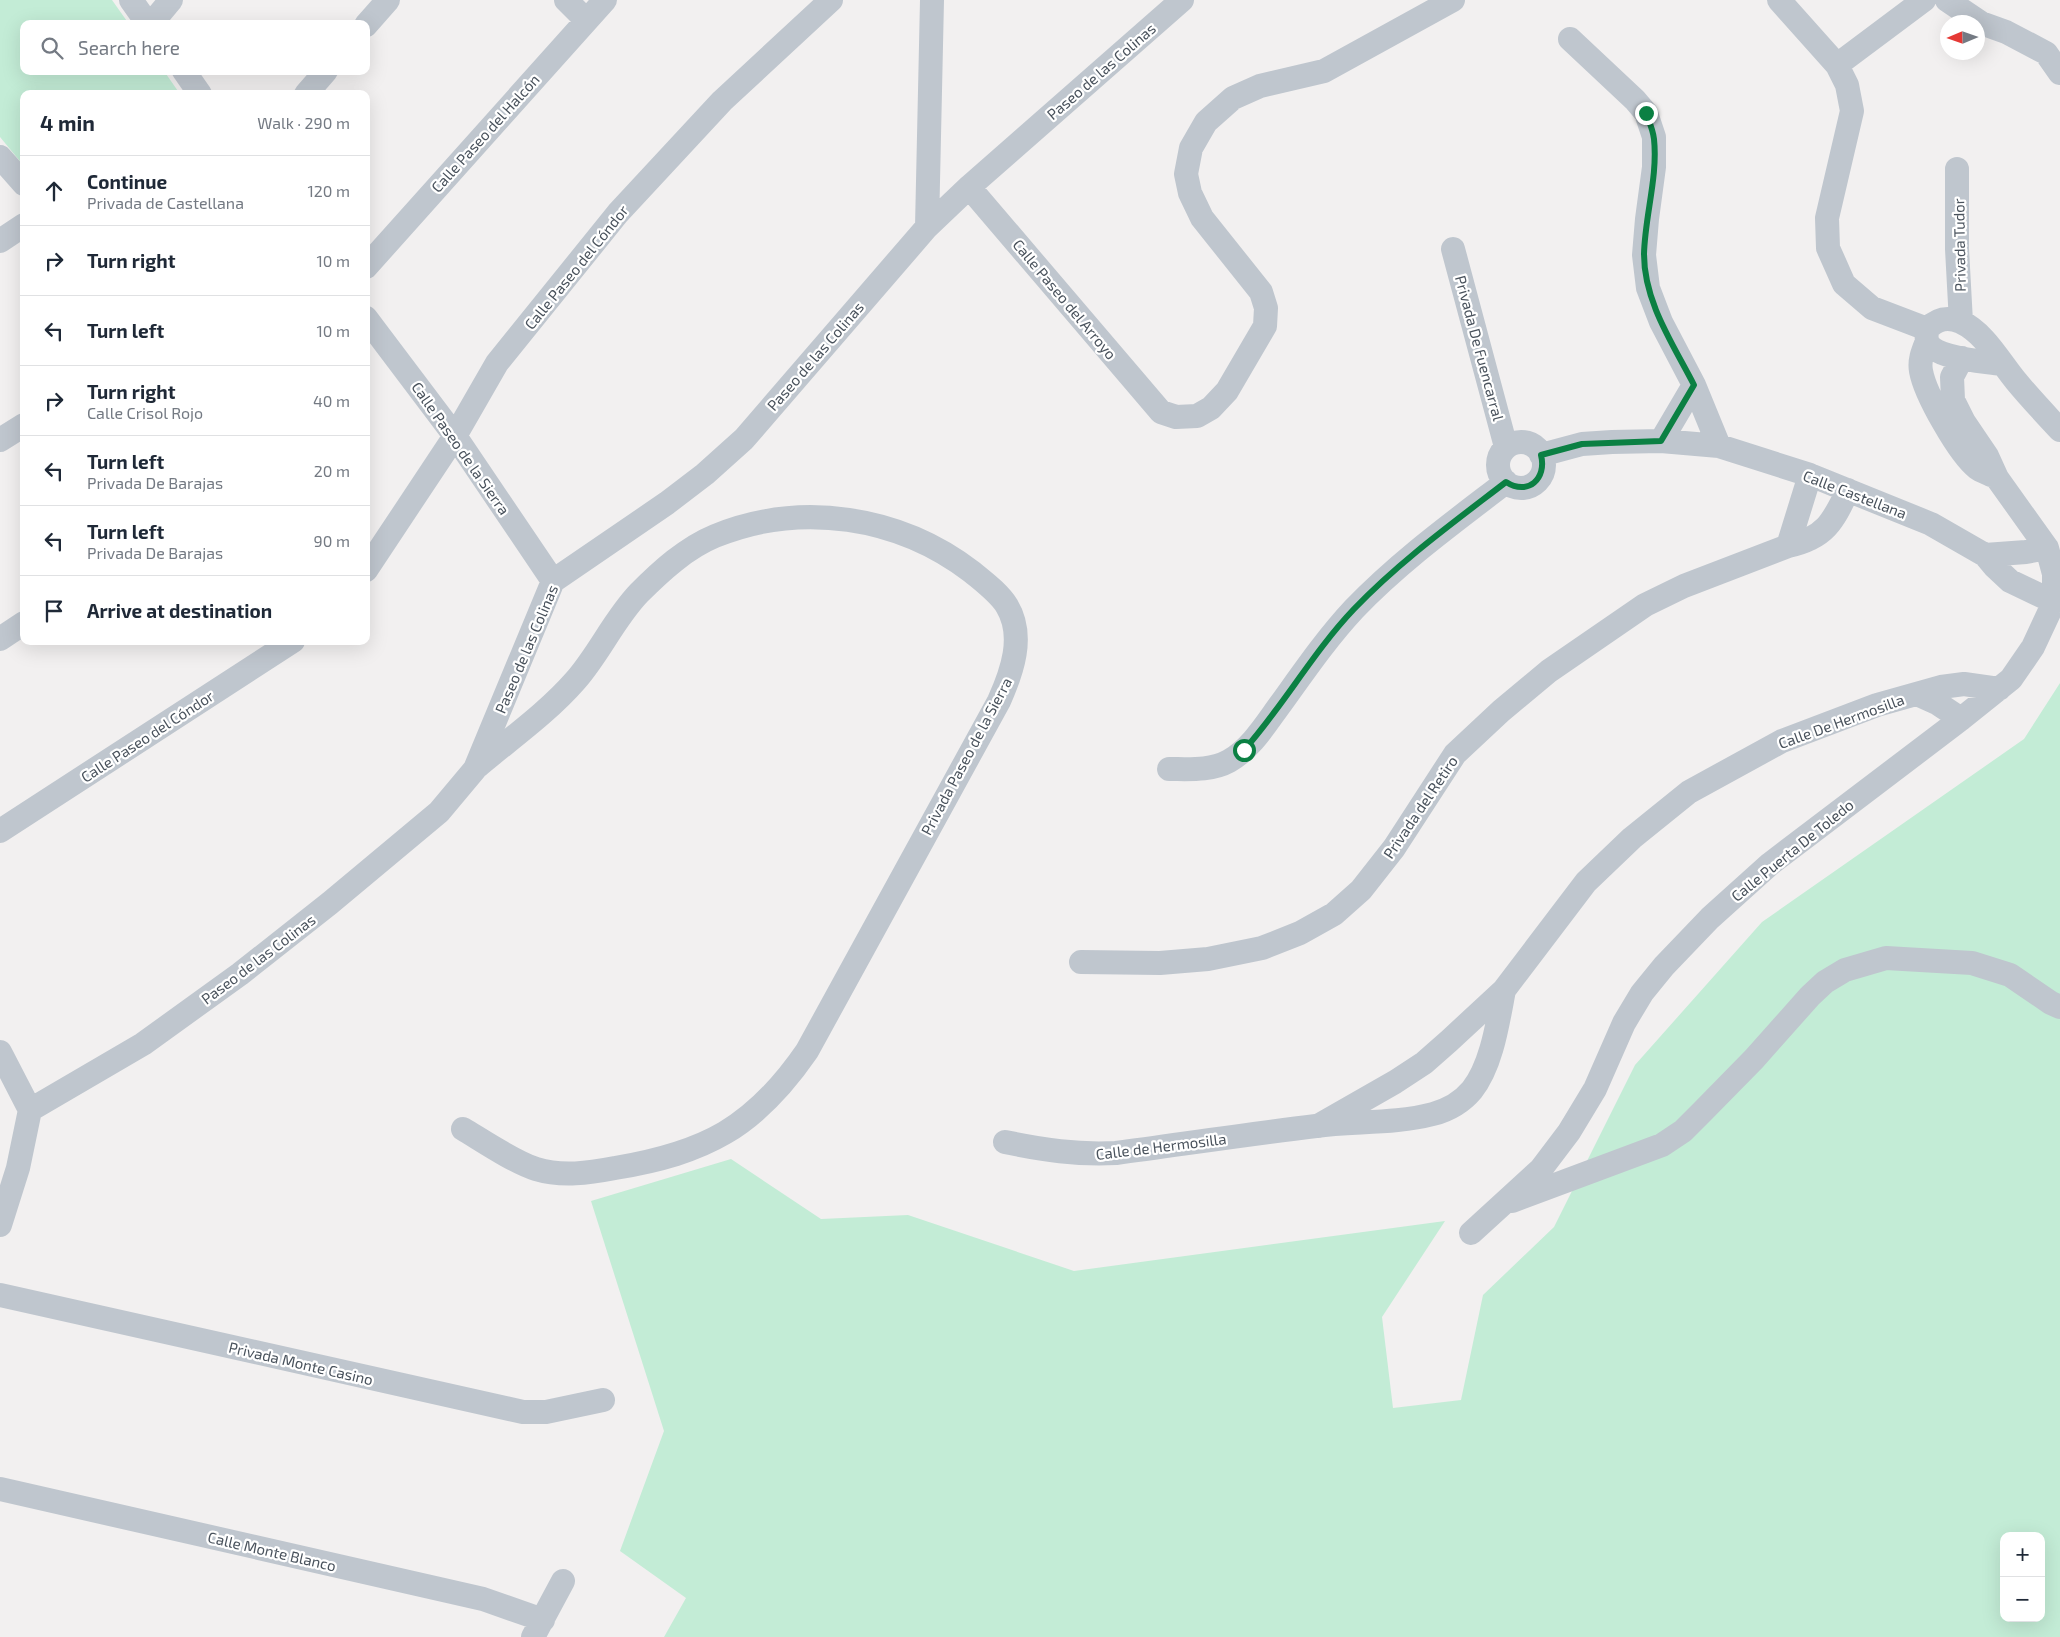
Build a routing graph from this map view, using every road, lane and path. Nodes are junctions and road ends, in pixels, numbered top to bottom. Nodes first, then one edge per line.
1 (131, 0) edge
2 (171, 0) edge
3 (388, 0) edge
4 (566, 0) edge
5 (605, 0) edge
6 (831, 0) edge
7 (932, 0) edge
8 (1182, 0) edge
9 (1453, 0) edge
10 (1779, 0) edge
11 (1924, 0) edge
12 (1946, 0) edge
13 (147, 20) edge
14 (154, 20) edge
15 (370, 20) edge
16 (586, 20) junction
17 (1570, 39) dead end
18 (1837, 65) junction
19 (2060, 72) edge
20 (187, 75) edge
21 (323, 75) edge
22 (197, 90) edge
23 (309, 90) edge
24 (0, 157) edge
25 (1957, 169) dead end
26 (20, 180) edge
27 (970, 186) junction
28 (927, 226) junction
29 (20, 228) edge
30 (0, 241) edge
31 (1453, 248) dead end
32 (370, 263) edge
33 (1961, 322) junction
34 (370, 323) edge
35 (1927, 335) junction
36 (1962, 358) junction
37 (2001, 364) junction
38 (1694, 385) junction
39 (20, 428) edge
40 (2060, 430) edge
41 (455, 436) junction
42 (0, 440) edge
43 (1661, 441) junction
44 (1718, 446) junction
45 (1506, 447) junction
46 (1541, 455) junction
47 (1810, 475) junction
48 (1997, 478) junction
49 (1506, 482) junction
50 (1848, 490) junction
51 (1788, 546) junction
52 (2047, 548) junction
53 (1985, 555) junction
54 (370, 564) edge
55 (553, 581) junction
56 (2054, 602) junction
57 (20, 626) edge
58 (0, 639) edge
59 (287, 645) edge
60 (1999, 688) junction
61 (1917, 694) junction
62 (1961, 719) junction
63 (475, 769) junction
64 (1169, 769) dead end
65 (0, 831) edge
66 (1081, 962) dead end
67 (1504, 990) junction
68 (2060, 1007) edge
69 (0, 1052) edge
70 (30, 1110) junction
71 (1318, 1126) junction
72 (463, 1128) dead end
73 (1005, 1142) dead end
74 (1501, 1205) junction
75 (0, 1225) edge
76 (1471, 1233) dead end
77 (0, 1295) edge
78 (604, 1400) dead end
79 (0, 1489) edge
80 (563, 1581) dead end
81 (538, 1628) edge

1 - 13 street
2 - 14 street
3 - 15 street
4 - 16 street
5 - 16 street, Calle Paseo del Halcón
6 - 41 street, Calle Paseo del Cóndor
7 - 28 street
8 - 27 street, Paseo de las Colinas
9 - 27 street, Calle Paseo del Arroyo
10 - 18 street
11 - 18 street
12 - 19 street
16 - 32 street, Calle Paseo del Halcón
17 - 38 street
18 - 35 street
20 - 22 street
21 - 23 street
24 - 26 street
25 - 33 street, Privada Tudor
27 - 28 street, Paseo de las Colinas
28 - 55 street, Paseo de las Colinas
29 - 30 street
31 - 45 street, Privada De Fuencarral
33 - 35 street
33 - 37 street
34 - 41 street, Calle Paseo de la Sierra
35 - 36 street
35 - 48 street, Calle Puerta De Toledo
36 - 37 street
36 - 48 street, Calle Puerta De Toledo
37 - 40 street
38 - 43 street
38 - 44 street
39 - 42 street
41 - 54 street, Calle Paseo del Cóndor
41 - 55 street, Calle Paseo de la Sierra
43 - 44 street, Calle Castellana
43 - 46 street, Calle Castellana
44 - 47 street, Calle Castellana
45 - 46 street
45 - 49 street
46 - 49 street
47 - 50 street, Calle Castellana
47 - 51 street
48 - 52 street, Calle Puerta De Toledo
49 - 64 street
50 - 51 street
50 - 53 street, Calle Castellana
51 - 66 street, Privada del Retiro
52 - 53 street
52 - 56 street, Calle Puerta De Toledo
53 - 56 street, Calle Castellana
55 - 63 street, Paseo de las Colinas
56 - 60 street, Calle Puerta De Toledo
57 - 58 street
59 - 65 street, Calle Paseo del Cóndor
60 - 61 street, Calle De Hermosilla
60 - 62 street, Calle Puerta De Toledo
61 - 62 street, Calle De Hermosilla
61 - 67 street, Calle De Hermosilla
62 - 74 street, Calle Puerta De Toledo
63 - 70 street, Paseo de las Colinas
63 - 72 street, Privada Paseo de la Sierra
67 - 71 street, Calle de Hermosilla
67 - 71 street, Calle de Hermosilla
68 - 74 street
69 - 70 street
70 - 75 street
71 - 73 street, Calle de Hermosilla
74 - 76 street, Calle Puerta De Toledo
77 - 78 street, Privada Monte Casino
79 - 81 street, Calle Monte Blanco
80 - 81 street, Calle Monte Blanco

